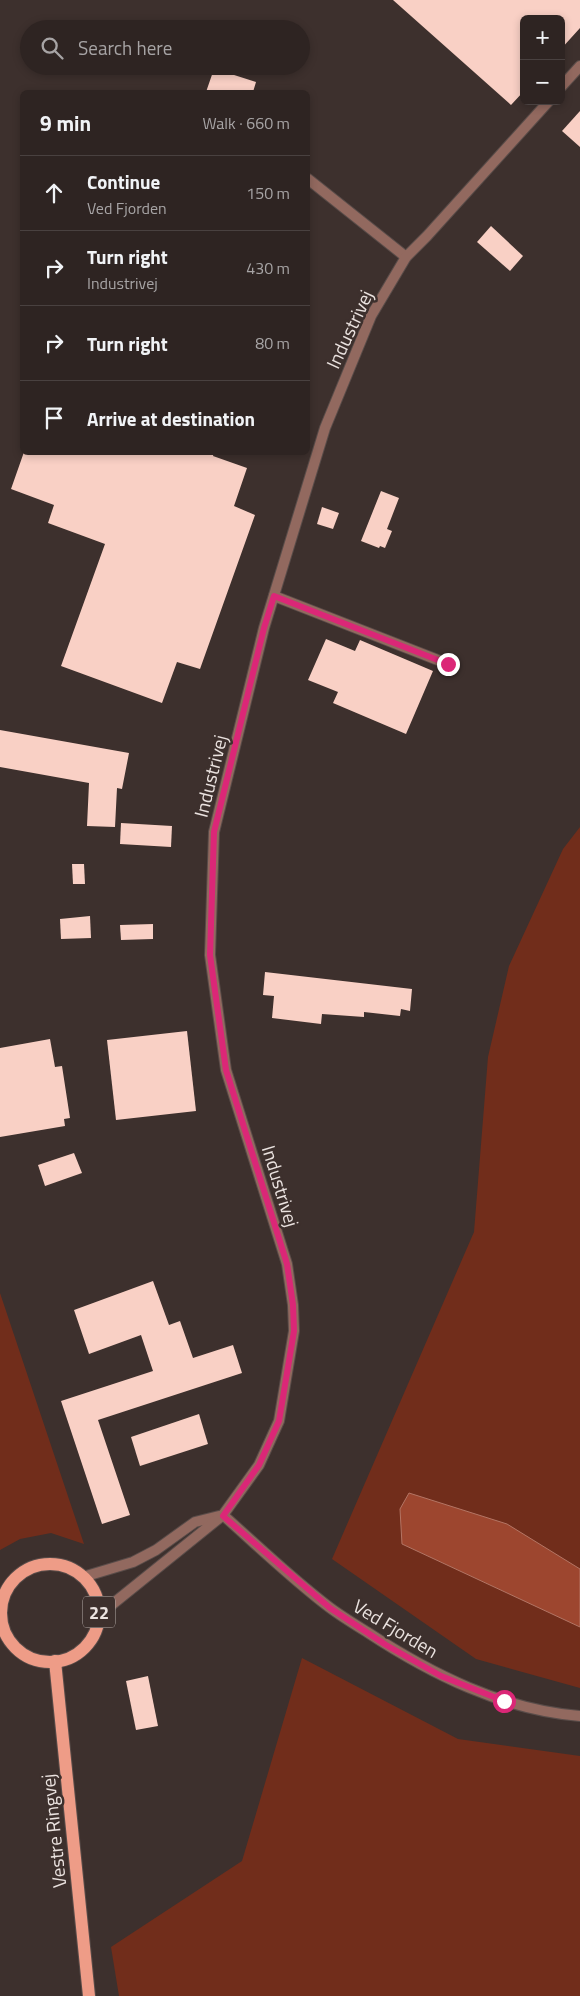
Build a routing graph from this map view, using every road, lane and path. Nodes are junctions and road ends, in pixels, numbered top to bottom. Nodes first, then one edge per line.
1 (580, 66) edge
2 (565, 83) edge
3 (544, 105) edge
4 (310, 181) edge
5 (406, 257) junction
6 (274, 596) junction
7 (448, 664) dead end
8 (223, 1516) junction
9 (84, 1577) junction
10 (2, 1598) edge
11 (99, 1615) junction
12 (2, 1628) edge
13 (55, 1661) junction
14 (580, 1716) edge
15 (89, 1996) edge

1 - 2 street
3 - 5 street, Industrivej
4 - 5 street
5 - 6 street, Industrivej
6 - 7 street
6 - 8 street, Industrivej
8 - 9 street
8 - 11 street, Industrivej
8 - 14 street, Ved Fjorden
9 - 10 main road, 22
9 - 11 main road, 22
10 - 12 main road, 22
11 - 13 main road, 22
12 - 13 main road, 22
13 - 15 main road, Vestre Ringvej

